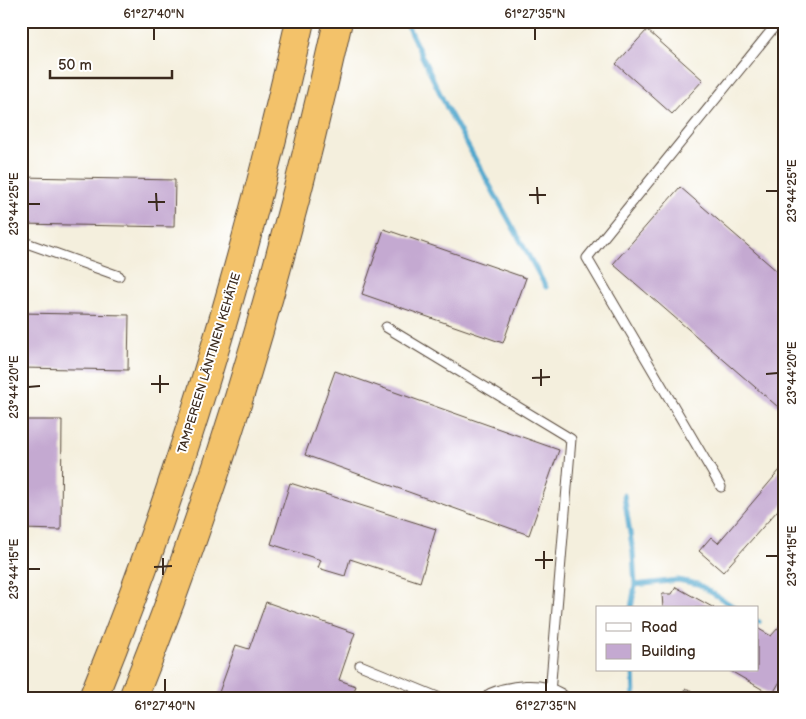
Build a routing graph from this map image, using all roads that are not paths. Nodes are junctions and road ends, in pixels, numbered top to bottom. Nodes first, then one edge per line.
1 (300, 21) edge
2 (338, 21) edge
3 (779, 21) edge
4 (21, 241) edge
5 (119, 276) dead end
6 (386, 327) dead end
7 (721, 487) dead end
8 (360, 665) dead end
9 (555, 695) edge
10 (93, 698) edge
11 (133, 698) edge
12 (440, 698) edge
13 (492, 698) edge
14 (685, 698) edge
15 (691, 698) edge

1 - 10 highway, TAMPEREEN LÄNTINEN KEHÄTIE
2 - 11 highway
3 - 7 lane
4 - 5 lane
6 - 9 lane
8 - 12 lane
9 - 13 street
14 - 15 lane

